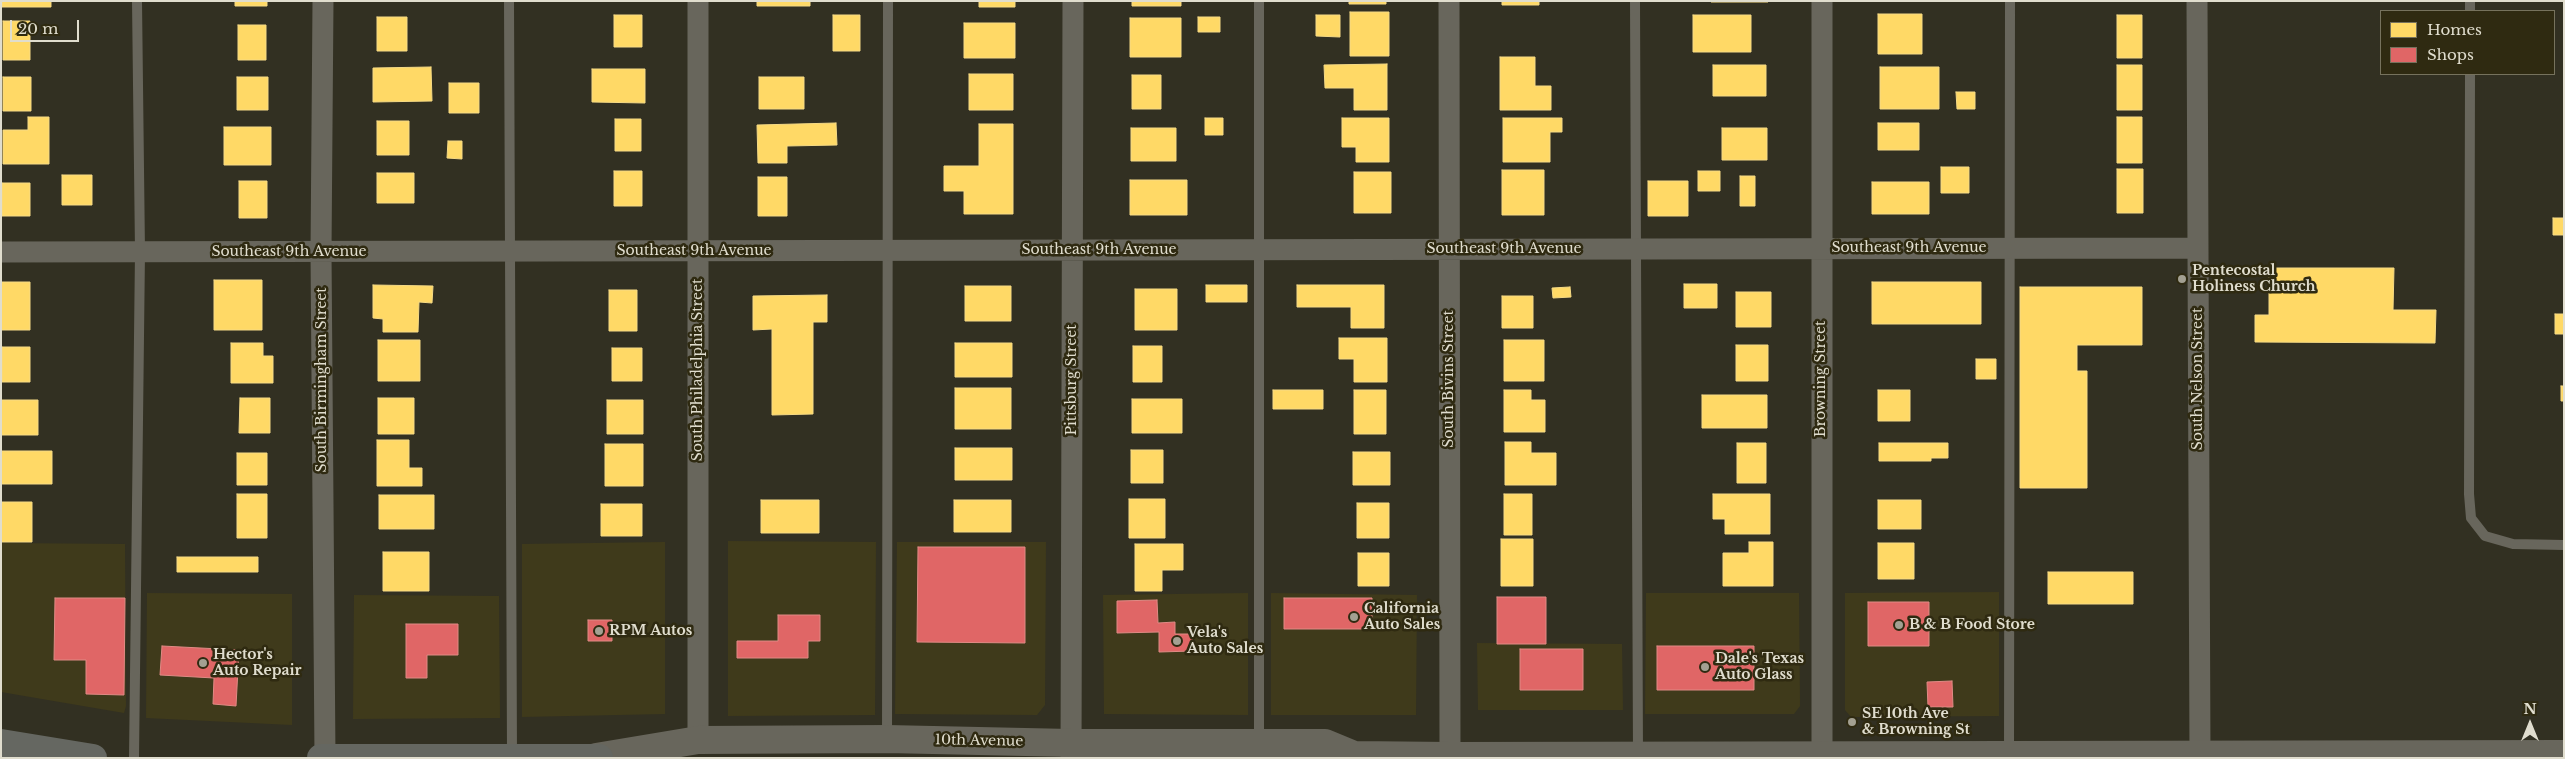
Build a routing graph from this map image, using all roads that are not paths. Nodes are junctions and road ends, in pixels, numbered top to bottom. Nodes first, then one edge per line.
1 (137, 1) edge
2 (323, 1) edge
3 (509, 1) edge
4 (698, 1) edge
5 (888, 1) edge
6 (1073, 1) edge
7 (1259, 1) edge
8 (1449, 1) edge
9 (1635, 1) edge
10 (1822, 1) edge
11 (2010, 1) edge
12 (2197, 1) edge
13 (2470, 75) edge
14 (2009, 248) junction
15 (2197, 248) junction
16 (1259, 249) junction
17 (1449, 249) junction
18 (1636, 249) junction
19 (1821, 249) junction
20 (888, 250) junction
21 (1073, 250) junction
22 (508, 251) junction
23 (698, 251) junction
24 (1, 252) edge
25 (140, 252) junction
26 (321, 252) junction
27 (2564, 545) edge
28 (887, 738) junction
29 (698, 740) junction
30 (1259, 743) junction
31 (1, 744) edge
32 (1071, 750) edge
33 (2564, 754) edge
34 (512, 756) junction
35 (1450, 756) junction
36 (1822, 756) junction
37 (2200, 756) junction
38 (323, 757) edge
39 (1353, 757) edge
40 (1638, 757) edge
41 (1726, 757) edge
42 (1920, 757) edge
43 (2009, 757) edge
44 (2295, 757) edge
45 (93, 758) edge
46 (134, 758) edge
47 (598, 758) edge

1 - 25 lane
2 - 26 street, South Birmingham Street
3 - 22 lane
4 - 23 street, South Philadelphia Street
5 - 20 lane
6 - 21 street, Pittsburg Street
7 - 16 lane
8 - 17 street, South Bivins Street
9 - 18 lane
10 - 19 street, Browning Street
11 - 14 lane
12 - 15 street, South Nelson Street
13 - 27 lane
14 - 15 street, Southeast 9th Avenue
14 - 19 street, Southeast 9th Avenue
14 - 43 lane
15 - 37 street, South Nelson Street
16 - 17 street, Southeast 9th Avenue
16 - 21 street, Southeast 9th Avenue
16 - 30 lane
17 - 18 street, Southeast 9th Avenue
17 - 35 street, South Bivins Street
18 - 19 street, Southeast 9th Avenue
18 - 40 lane
19 - 36 street, Browning Street
20 - 21 street, Southeast 9th Avenue
20 - 23 street, Southeast 9th Avenue
20 - 28 lane
21 - 32 street, Pittsburg Street
22 - 23 street, Southeast 9th Avenue
22 - 26 street, Southeast 9th Avenue
22 - 34 lane
23 - 29 street, South Philadelphia Street
24 - 25 street, Southeast 9th Avenue
25 - 26 street, Southeast 9th Avenue
25 - 46 lane
26 - 38 street, South Birmingham Street
28 - 29 main road, 10th Avenue
28 - 32 main road, 10th Avenue
29 - 47 main road, 10th Avenue
30 - 32 main road, 10th Avenue
30 - 39 main road, 10th Avenue
31 - 45 main road
33 - 44 main road
34 - 38 main road
34 - 47 main road
35 - 39 main road
35 - 40 main road
36 - 41 main road
36 - 42 main road
37 - 43 main road
37 - 44 main road
40 - 41 main road
42 - 43 main road

